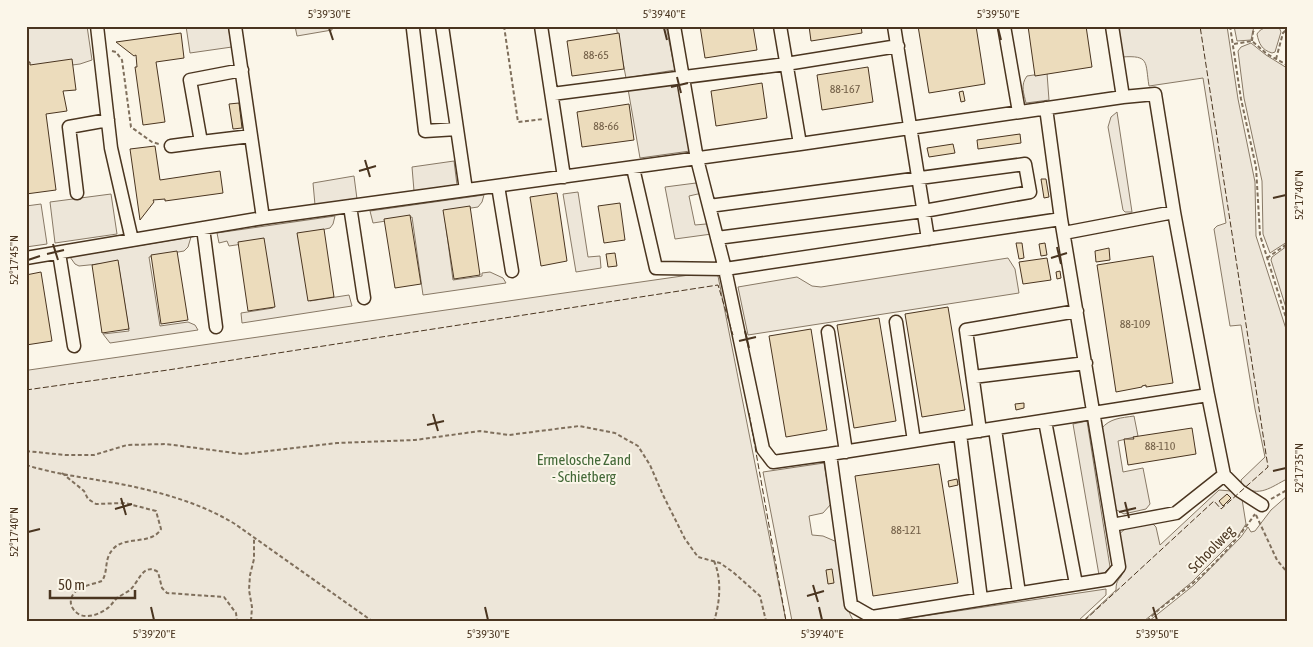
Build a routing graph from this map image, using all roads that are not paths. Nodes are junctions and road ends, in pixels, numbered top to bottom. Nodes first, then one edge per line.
1 (97, 26) edge
2 (235, 26) edge
3 (442, 26) edge
4 (542, 26) edge
5 (674, 26) edge
6 (780, 26) edge
7 (894, 26) edge
8 (1004, 26) edge
9 (1112, 26) edge
10 (414, 29) dead end
11 (898, 46) junction
12 (786, 64) junction
13 (242, 70) junction
14 (683, 78) junction
15 (552, 94) junction
16 (1123, 97) junction
17 (1046, 108) junction
18 (1019, 112) junction
19 (108, 120) junction
20 (911, 128) junction
21 (457, 129) junction
22 (251, 136) junction
23 (201, 142) junction
24 (800, 144) junction
25 (172, 146) road end
26 (697, 159) junction
27 (632, 168) junction
28 (564, 177) junction
29 (919, 178) junction
30 (498, 186) junction
31 (466, 190) junction
32 (76, 193) dead end
33 (350, 206) junction
34 (709, 206) junction
35 (924, 211) junction
36 (1174, 212) junction
37 (263, 218) junction
38 (1061, 219) junction
39 (203, 228) junction
40 (1064, 233) junction
41 (717, 238) junction
42 (928, 239) junction
43 (132, 240) junction
44 (59, 252) junction
45 (26, 258) edge
46 (725, 269) junction
47 (512, 271) dead end
48 (364, 298) dead end
49 (1077, 311) junction
50 (896, 322) dead end
51 (216, 327) dead end
52 (828, 332) dead end
53 (74, 346) dead end
54 (1086, 363) junction
55 (973, 377) junction
56 (1208, 395) junction
57 (1094, 414) junction
58 (1045, 421) junction
59 (995, 429) junction
60 (980, 431) junction
61 (960, 434) junction
62 (914, 441) junction
63 (846, 452) junction
64 (830, 454) junction
65 (1224, 475) junction
66 (1259, 509) road end
67 (1112, 525) junction
68 (1076, 584) junction
69 (1019, 593) junction
70 (981, 599) junction

1 - 19 lane
2 - 13 lane
3 - 21 lane
4 - 15 lane
5 - 14 lane
6 - 12 lane
7 - 11 lane
8 - 18 lane
9 - 16 lane
10 - 21 lane
11 - 12 lane
11 - 20 lane
12 - 14 lane
12 - 24 lane
13 - 22 lane
13 - 23 lane
14 - 15 lane
14 - 26 lane
15 - 28 lane
16 - 17 lane
16 - 36 lane
17 - 18 lane
17 - 38 lane
18 - 20 lane
19 - 32 lane
19 - 43 lane
20 - 24 lane
20 - 29 lane
21 - 31 lane
22 - 23 lane
22 - 37 lane
23 - 25 lane
24 - 26 lane
26 - 27 lane
26 - 34 lane
27 - 28 lane
27 - 46 lane
28 - 30 lane
29 - 34 lane
29 - 35 lane
29 - 35 lane
30 - 31 lane
30 - 47 lane
31 - 33 lane
33 - 37 lane
33 - 48 lane
34 - 41 lane
35 - 41 lane
35 - 42 lane
36 - 40 lane
36 - 56 lane
37 - 39 lane
38 - 40 lane
38 - 42 lane
39 - 43 lane
39 - 51 lane
40 - 49 lane
41 - 46 lane
42 - 46 lane
43 - 44 lane
44 - 45 lane
44 - 53 lane
46 - 64 lane
49 - 54 lane
49 - 55 lane
50 - 62 lane
52 - 63 lane
54 - 55 lane
54 - 57 lane
55 - 60 lane
56 - 57 lane
56 - 65 lane
57 - 58 lane
57 - 67 lane
58 - 59 lane
58 - 68 lane
59 - 60 lane
59 - 69 lane
60 - 61 lane
61 - 62 lane
61 - 70 lane
62 - 63 lane
63 - 64 lane
64 - 70 lane
65 - 66 lane
65 - 67 lane
67 - 68 lane
68 - 69 lane
69 - 70 lane

